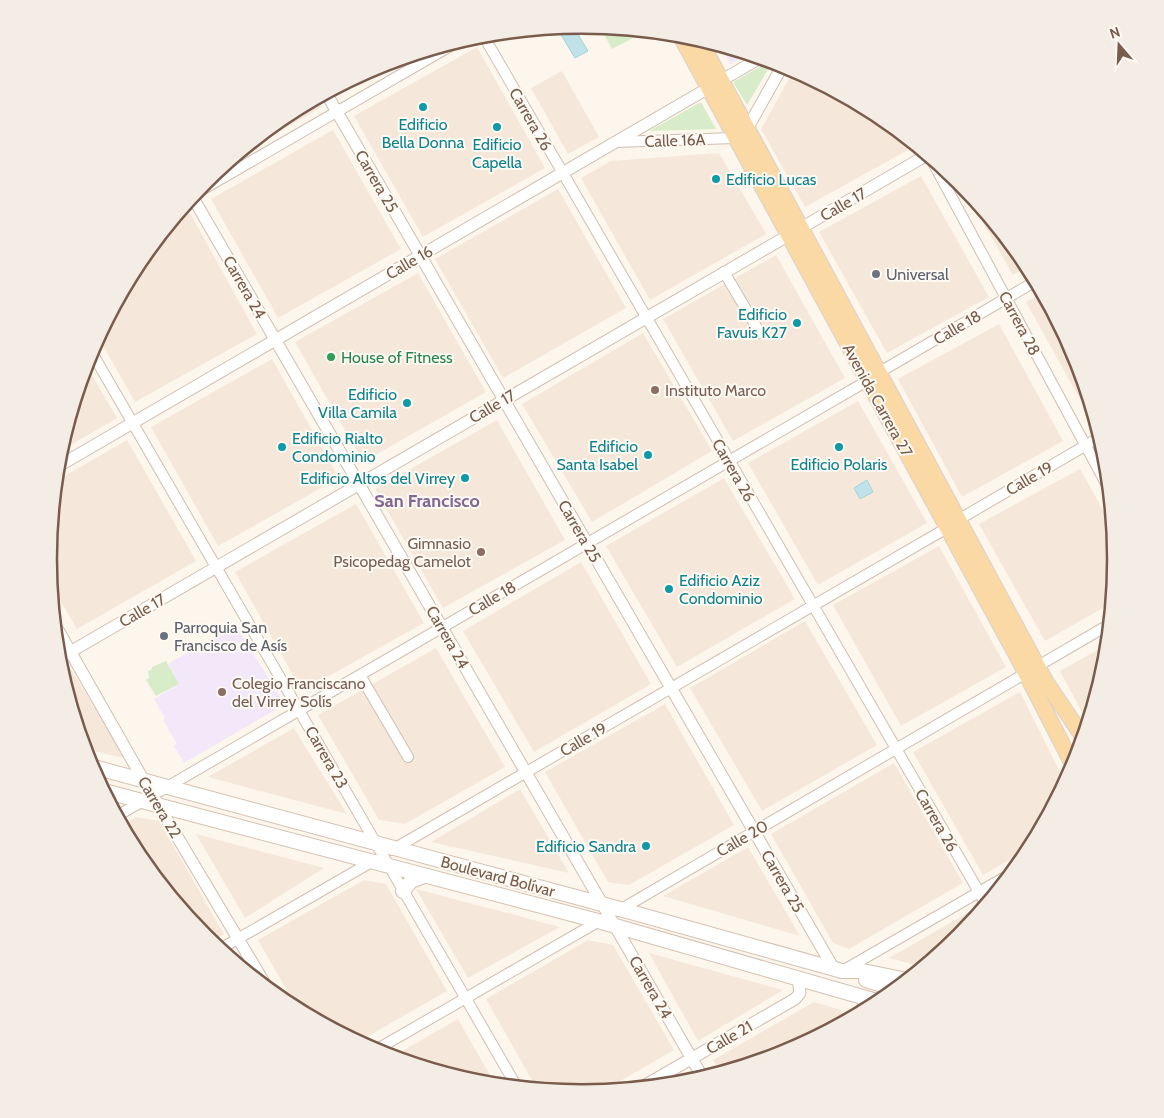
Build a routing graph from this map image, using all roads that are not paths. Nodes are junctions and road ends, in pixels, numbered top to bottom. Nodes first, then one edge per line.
1 (487, 43) edge
2 (687, 45) edge
3 (702, 48) edge
4 (434, 56) edge
5 (752, 62) edge
6 (778, 72) edge
7 (714, 84) junction
8 (329, 99) edge
9 (337, 112) junction
10 (741, 133) junction
11 (615, 142) junction
12 (921, 158) edge
13 (562, 173) junction
14 (940, 175) edge
15 (218, 182) edge
16 (197, 203) edge
17 (794, 231) junction
18 (420, 255) junction
19 (724, 272) junction
20 (1030, 285) edge
21 (1006, 299) junction
22 (646, 317) junction
23 (760, 333) dead end
24 (275, 340) junction
25 (96, 359) edge
26 (873, 377) junction
27 (504, 400) junction
28 (133, 423) junction
29 (1093, 441) edge
30 (1085, 445) junction
31 (729, 461) junction
32 (66, 462) edge
33 (1100, 472) edge
34 (359, 484) junction
35 (952, 524) junction
36 (587, 543) junction
37 (216, 567) junction
38 (813, 606) junction
39 (442, 627) junction
40 (1103, 628) edge
41 (63, 638) edge
42 (71, 652) junction
43 (66, 655) edge
44 (1032, 670) junction
45 (360, 675) junction
46 (671, 688) junction
47 (1050, 689) junction
48 (300, 710) junction
49 (1079, 729) edge
50 (1075, 739) edge
51 (896, 749) junction
52 (1069, 755) edge
53 (408, 757) dead end
54 (101, 769) edge
55 (526, 772) junction
56 (144, 781) junction
57 (168, 786) junction
58 (112, 793) edge
59 (151, 801) junction
60 (123, 814) edge
61 (754, 831) junction
62 (383, 855) junction
63 (424, 876) junction
64 (997, 882) edge
65 (403, 891) junction
66 (979, 892) junction
67 (983, 898) edge
68 (609, 915) junction
69 (239, 938) junction
70 (227, 945) edge
71 (838, 970) junction
72 (259, 974) edge
73 (798, 978) junction
74 (899, 978) edge
75 (888, 986) edge
76 (466, 998) junction
77 (870, 998) edge
78 (384, 1045) edge
79 (692, 1058) junction
80 (699, 1070) edge
81 (655, 1079) edge
82 (513, 1080) edge

1 - 13 street, Carrera 26
2 - 7 main road, Avenida Carrera 27
3 - 7 main road, Avenida Carrera 27
4 - 9 street
5 - 7 street, Calle 16
6 - 10 street
7 - 10 main road, Avenida Carrera 27
7 - 11 street, Calle 16
8 - 9 street, Carrera 25
9 - 15 street
9 - 18 street, Carrera 25
10 - 11 street, Calle 16A
10 - 17 main road, Avenida Carrera 27
11 - 13 street, Calle 16
12 - 17 street, Calle 17
13 - 18 street, Calle 16
13 - 22 street, Carrera 26
14 - 21 street, Carrera 28
16 - 24 street, Carrera 24
17 - 19 street, Calle 17
17 - 26 main road, Avenida Carrera 27
18 - 24 street, Calle 16
18 - 27 street, Carrera 25
19 - 22 street, Calle 17
19 - 23 street
20 - 21 street, Calle 18
21 - 26 street, Calle 18
21 - 30 street, Carrera 28
22 - 27 street, Calle 17
22 - 31 street, Carrera 26
24 - 28 street, Calle 16
24 - 34 street, Carrera 24
25 - 28 street, Carrera 23
26 - 31 street, Calle 18
26 - 35 main road, Avenida Carrera 27
27 - 34 street, Calle 17
27 - 36 street, Carrera 25
28 - 32 street, Calle 16
28 - 37 street, Carrera 23
29 - 30 street, Calle 19
30 - 33 street, Carrera 28
30 - 35 street, Calle 19
31 - 36 street, Calle 18
31 - 38 street, Carrera 26
34 - 37 street, Calle 17
34 - 39 street, Carrera 24
35 - 38 street, Calle 19
35 - 44 main road, Avenida Carrera 27
36 - 39 street, Calle 18
36 - 46 street, Carrera 25
37 - 42 street, Calle 17
37 - 48 street, Carrera 23
38 - 46 street, Calle 19
38 - 51 street, Carrera 26
39 - 45 street, Calle 18
39 - 55 street, Carrera 24
40 - 44 street, Calle 20
41 - 42 street, Carrera 22
42 - 43 street, Calle 17
42 - 56 street, Carrera 22
44 - 47 main road, Avenida Carrera 27
44 - 51 street, Calle 20
44 - 52 main road, Avenida Carrera 27
45 - 48 street, Calle 18
45 - 53 street
46 - 55 street, Calle 19
46 - 61 street, Carrera 25
47 - 49 main road, Avenida Carrera 27
47 - 50 main road
48 - 57 street, Calle 18
48 - 62 street, Carrera 23
51 - 61 street, Calle 20
51 - 66 street, Carrera 26
54 - 56 main road, Boulevard Bolívar
55 - 62 street, Calle 19
55 - 68 street, Carrera 24
56 - 57 main road, Boulevard Bolívar
56 - 59 street, Carrera 22
57 - 59 street, Calle 18
57 - 62 main road, Boulevard Bolívar
58 - 59 main road, Boulevard Bolívar
59 - 60 street, Calle 18
59 - 62 main road, Boulevard Bolívar
59 - 69 street, Carrera 22
61 - 68 street, Calle 20
61 - 71 street, Carrera 25
62 - 63 main road, Boulevard Bolívar
62 - 65 street, Carrera 23
62 - 68 main road, Boulevard Bolívar
62 - 69 street, Calle 19
63 - 65 main road
63 - 68 main road, Boulevard Bolívar
64 - 66 street
65 - 76 street, Carrera 23
66 - 67 street, Carrera 26
66 - 71 street
68 - 71 main road, Boulevard Bolívar
68 - 73 main road, Boulevard Bolívar
68 - 76 street, Calle 20
68 - 79 street, Carrera 24
69 - 70 street, Calle 19
69 - 72 street, Carrera 22
71 - 74 main road, Boulevard Bolívar
71 - 75 main road
73 - 77 main road, Boulevard Bolívar
73 - 79 street, Calle 21
76 - 78 street, Calle 20
76 - 82 street, Carrera 23
79 - 80 street, Carrera 24
79 - 81 street, Calle 21

